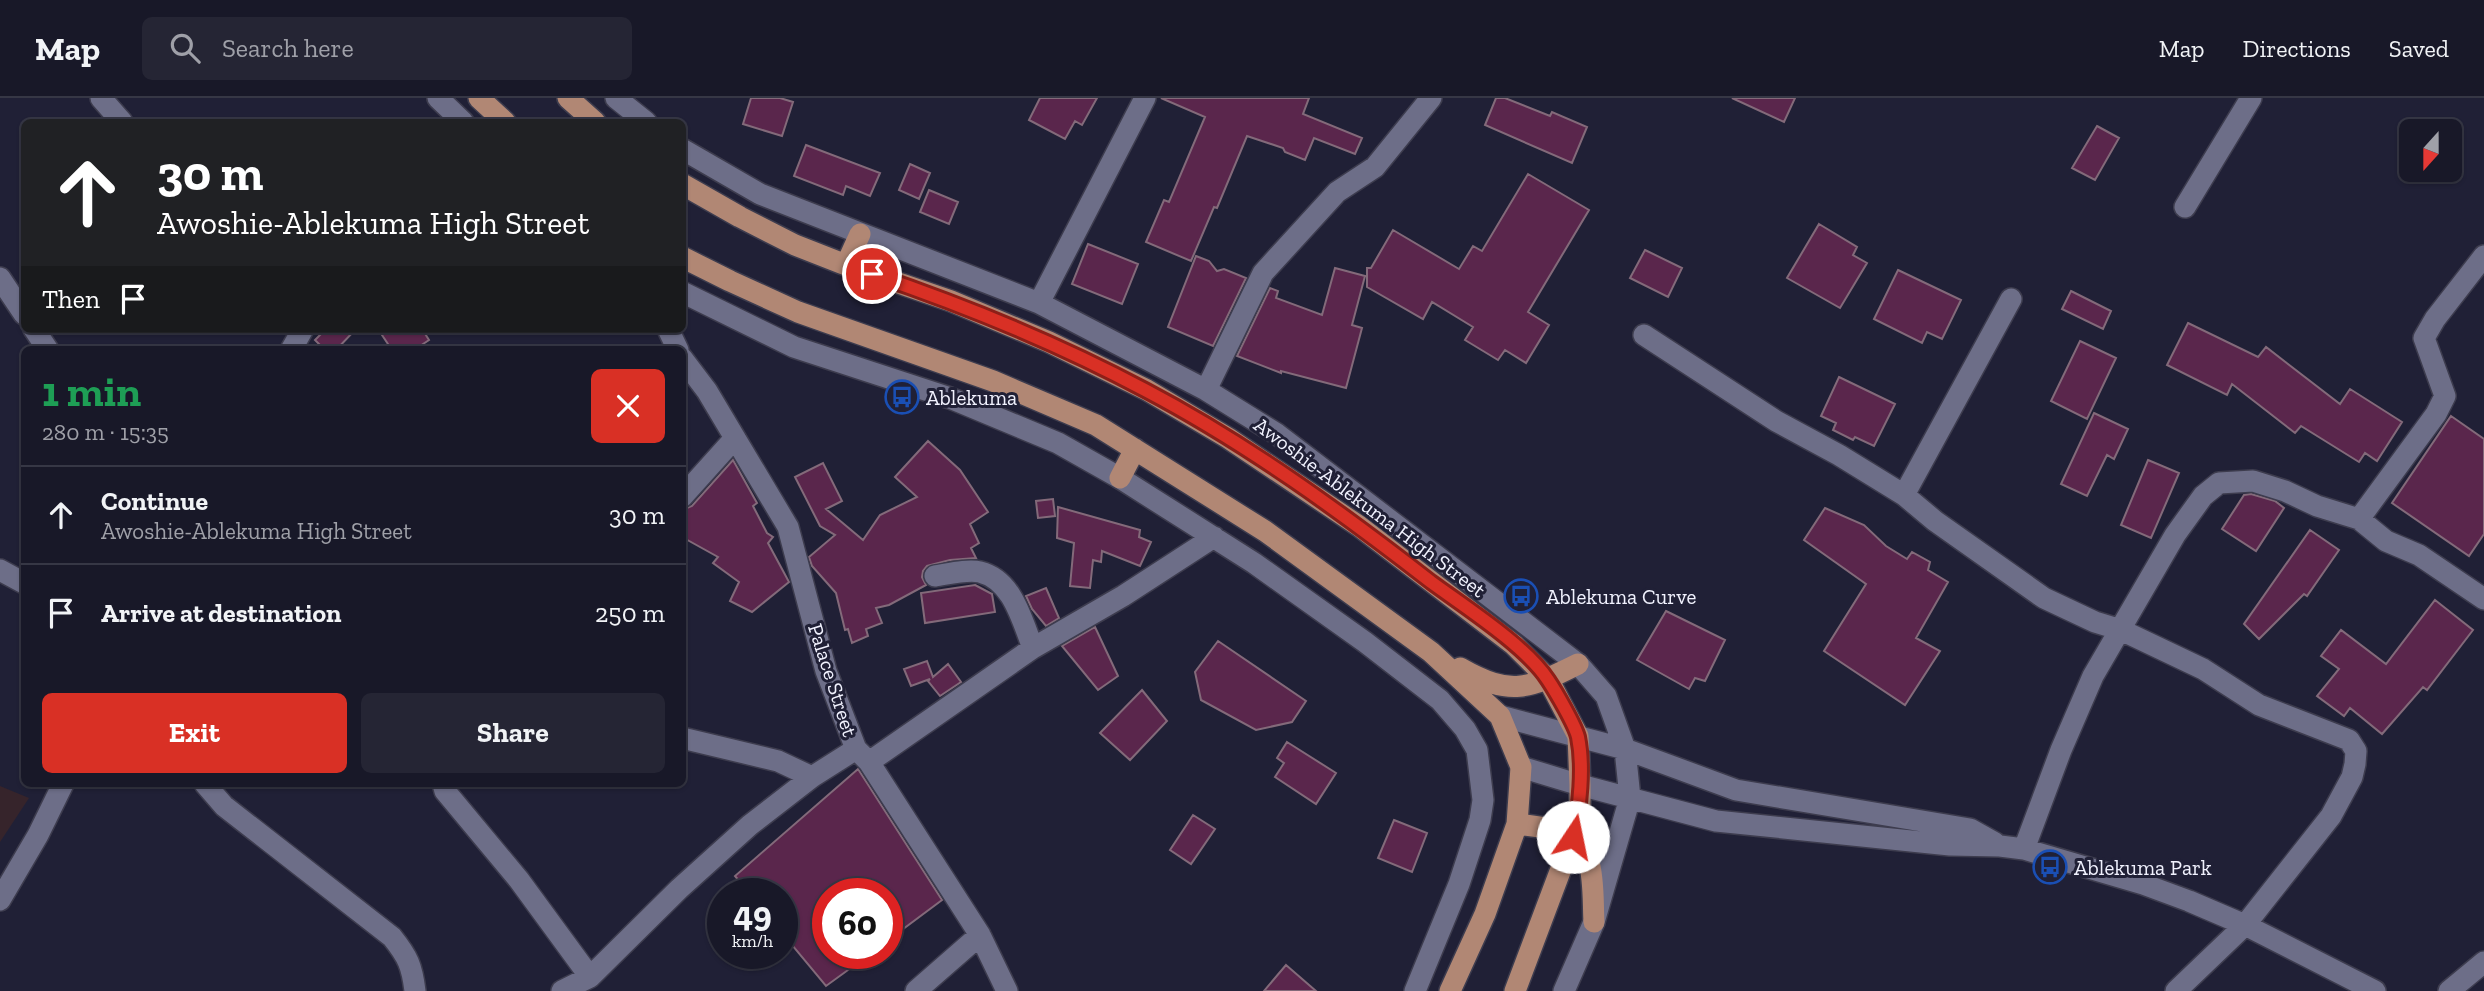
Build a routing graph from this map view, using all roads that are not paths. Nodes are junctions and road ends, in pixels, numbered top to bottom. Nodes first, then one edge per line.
1 (101, 98) edge
2 (480, 98) edge
3 (568, 98) edge
4 (616, 98) edge
5 (1145, 98) edge
6 (1431, 98) edge
7 (2251, 98) edge
8 (438, 109) edge
9 (119, 119) edge
10 (457, 119) edge
11 (502, 119) edge
12 (592, 119) edge
13 (642, 119) edge
14 (686, 151) edge
15 (686, 186) edge
16 (2185, 207) dead end
17 (860, 234) junction
18 (2484, 256) edge
19 (686, 259) edge
20 (846, 265) junction
21 (0, 278) edge
22 (686, 294) edge
23 (2011, 299) dead end
24 (1039, 303) junction
25 (21, 310) edge
26 (1644, 335) dead end
27 (686, 363) edge
28 (1206, 390) junction
29 (735, 438) junction
30 (1135, 449) junction
31 (1121, 478) junction
32 (686, 493) edge
33 (1904, 495) junction
34 (2360, 519) junction
35 (1214, 537) junction
36 (0, 570) edge
37 (935, 576) dead end
38 (21, 581) edge
39 (2484, 599) edge
40 (2121, 629) junction
41 (1033, 648) junction
42 (1431, 652) junction
43 (1578, 664) junction
44 (1548, 679) junction
45 (1500, 716) junction
46 (1578, 736) junction
47 (686, 739) edge
48 (1626, 749) junction
49 (863, 755) junction
50 (1521, 767) junction
51 (811, 777) junction
52 (1580, 785) junction
53 (62, 787) edge
54 (208, 787) edge
55 (444, 787) edge
56 (1630, 798) junction
57 (1517, 824) junction
58 (1573, 837) junction
59 (2000, 846) junction
60 (2024, 849) junction
61 (0, 900) edge
62 (1594, 922) junction
63 (2245, 925) junction
64 (980, 935) junction
65 (2484, 962) edge
66 (590, 977) junction
67 (415, 991) edge
68 (562, 991) edge
69 (916, 991) edge
70 (1007, 991) edge
71 (1415, 991) edge
72 (1450, 991) edge
73 (1515, 991) edge
74 (1564, 991) edge
75 (2176, 991) edge
76 (2375, 991) edge
77 (2449, 991) edge

1 - 9 street
2 - 11 main road
3 - 12 main road
4 - 13 street
5 - 24 street
6 - 28 street
7 - 16 street
8 - 10 street
14 - 17 street, Awoshie-Ablekuma High Street
15 - 20 main road, Awoshie-Ablekuma High Street
17 - 20 main road
17 - 24 street, Awoshie-Ablekuma High Street
18 - 34 street
19 - 30 main road
20 - 44 main road, Awoshie-Ablekuma High Street
21 - 25 street
22 - 31 street
23 - 33 street
24 - 28 street, Awoshie-Ablekuma High Street
26 - 33 street
27 - 29 street, Palace Street
28 - 43 street, Awoshie-Ablekuma High Street
29 - 32 street
29 - 49 street, Palace Street
30 - 31 main road
30 - 42 main road
31 - 35 street
33 - 40 street
34 - 39 street
34 - 40 street
35 - 41 street
35 - 71 street
36 - 38 street
37 - 41 street
40 - 60 street
40 - 63 street
41 - 49 street
42 - 44 main road
42 - 45 main road
43 - 44 main road
43 - 48 street, Awoshie-Ablekuma High Street
44 - 46 main road, Awoshie-Ablekuma High Street
45 - 46 street
45 - 50 main road
46 - 48 street
46 - 52 main road
47 - 51 street
48 - 56 street, Awoshie-Ablekuma High Street
48 - 59 street
49 - 51 street
49 - 64 street, Palace Street
50 - 52 street
50 - 57 main road
51 - 66 street
52 - 56 street
52 - 58 main road
53 - 61 street
54 - 67 street
55 - 66 street
56 - 59 street
56 - 62 street
57 - 58 main road
57 - 72 main road
58 - 62 main road
58 - 73 main road
59 - 60 street
60 - 63 street
62 - 74 street
63 - 75 street
63 - 76 street
64 - 69 street
64 - 70 street, Palace Street
65 - 77 street
66 - 68 street

